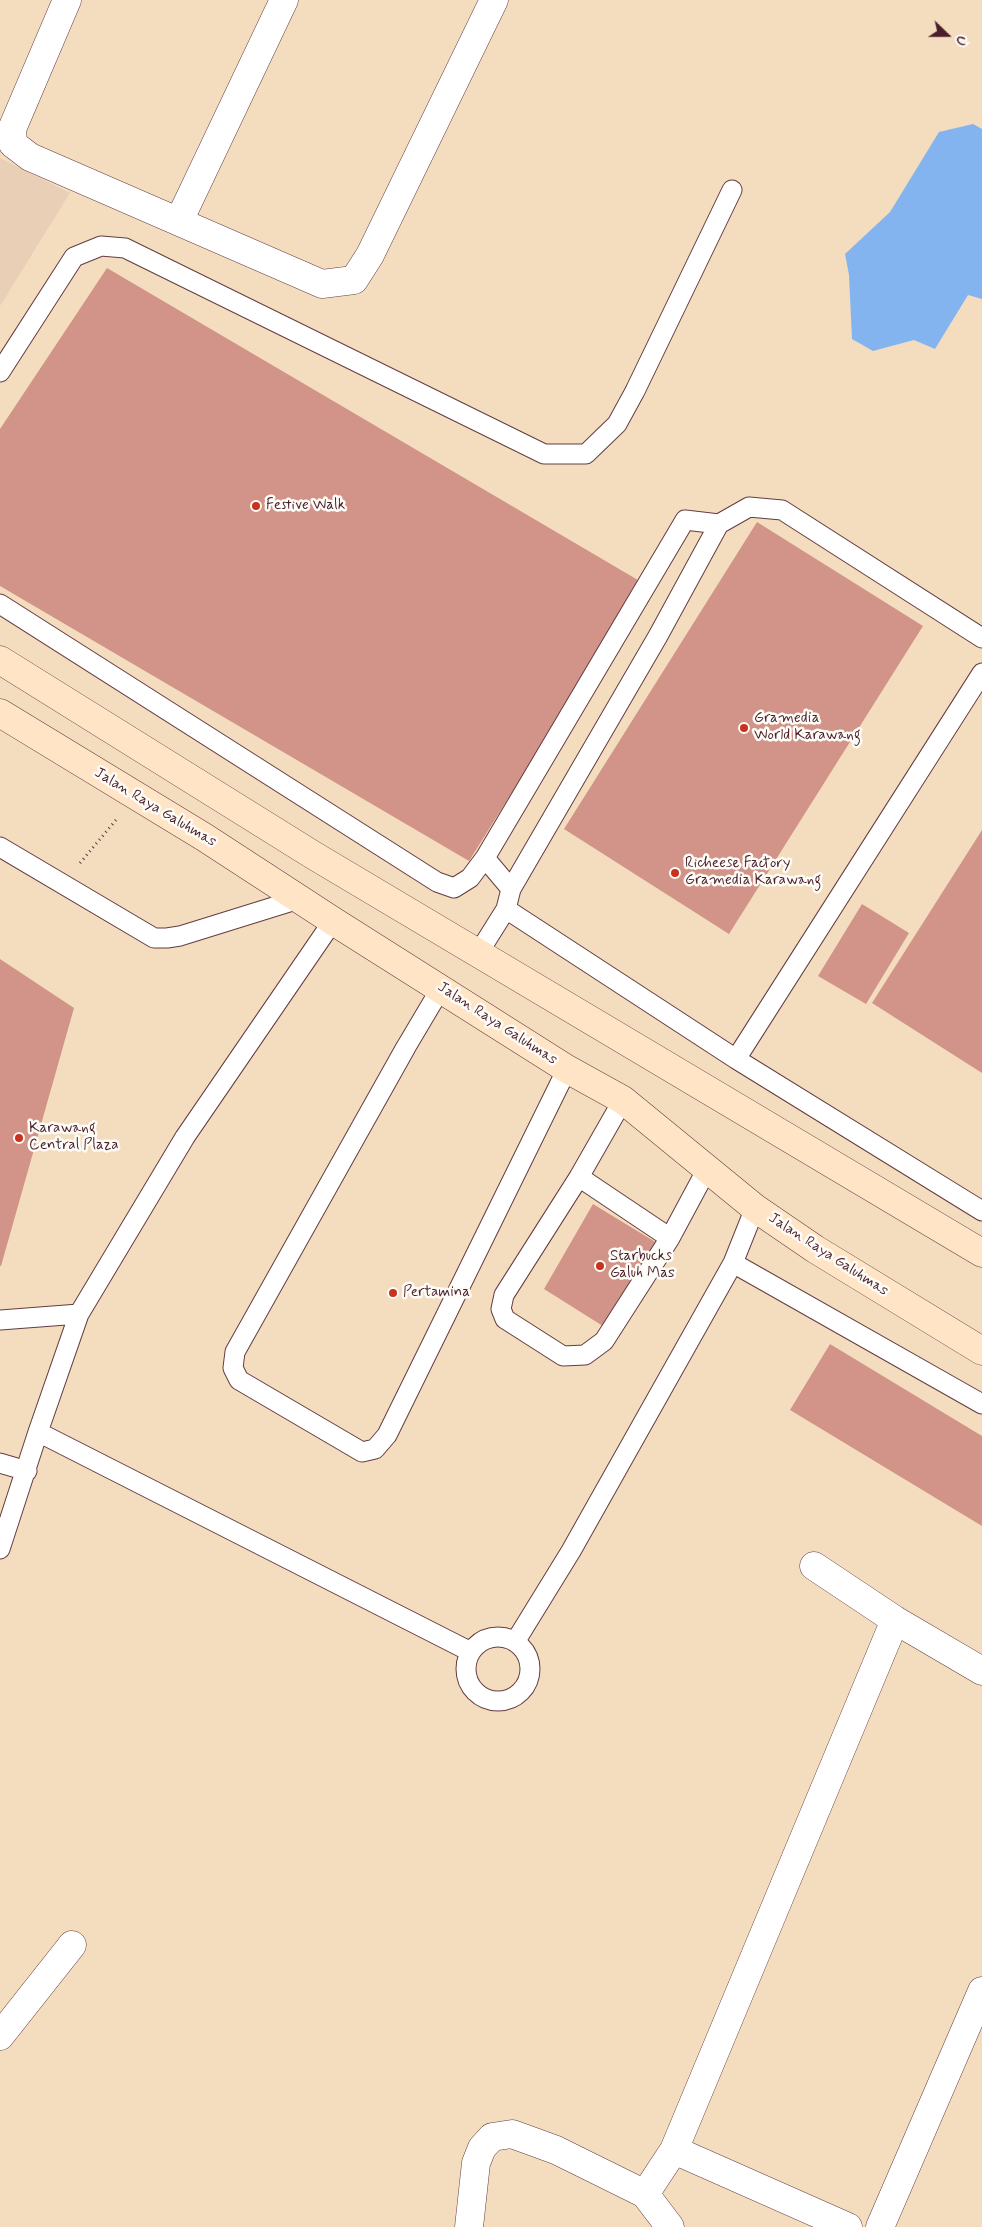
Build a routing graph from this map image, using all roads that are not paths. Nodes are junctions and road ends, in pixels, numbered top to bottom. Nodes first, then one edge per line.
1 (67, 0) edge
2 (284, 0) edge
3 (494, 0) edge
4 (732, 190) dead end
5 (178, 221) junction
6 (1, 366) edge
7 (719, 524) junction
8 (0, 604) edge
9 (982, 638) edge
10 (0, 660) edge
11 (982, 673) edge
12 (0, 713) edge
13 (0, 847) edge
14 (485, 858) junction
15 (511, 890) junction
16 (299, 899) junction
17 (506, 909) junction
18 (333, 921) junction
19 (479, 952) junction
20 (441, 988) junction
21 (736, 1059) junction
22 (568, 1069) junction
23 (623, 1100) junction
24 (707, 1169) junction
25 (579, 1177) junction
26 (755, 1208) junction
27 (982, 1211) edge
28 (670, 1238) junction
29 (982, 1253) edge
30 (733, 1263) junction
31 (79, 1314) junction
32 (0, 1320) edge
33 (982, 1351) edge
34 (982, 1404) edge
35 (38, 1432) junction
36 (0, 1463) edge
37 (27, 1471) junction
38 (0, 1549) edge
39 (814, 1566) dead end
40 (895, 1620) junction
41 (515, 1642) junction
42 (471, 1652) junction
43 (982, 1671) edge
44 (72, 1945) dead end
45 (982, 1991) edge
46 (0, 2036) edge
47 (674, 2150) junction
48 (645, 2194) junction
49 (470, 2227) edge
50 (670, 2227) edge
51 (848, 2227) edge
52 (880, 2227) edge

1 - 5 street
2 - 5 street
3 - 5 street
4 - 6 lane
7 - 9 lane
7 - 14 lane
7 - 15 lane
8 - 14 lane
10 - 19 main road
11 - 21 lane
12 - 16 main road, Jalan Raya Galuhmas
13 - 16 lane
14 - 15 lane
15 - 17 lane
16 - 18 main road, Jalan Raya Galuhmas
17 - 19 lane
17 - 21 lane
18 - 20 main road, Jalan Raya Galuhmas
18 - 31 lane
19 - 29 main road
20 - 22 main road, Jalan Raya Galuhmas
20 - 22 lane
21 - 27 lane
22 - 23 main road, Jalan Raya Galuhmas
23 - 24 main road, Jalan Raya Galuhmas
23 - 25 lane
24 - 26 main road, Jalan Raya Galuhmas
24 - 28 lane
25 - 28 lane
25 - 28 lane
26 - 30 lane
26 - 33 main road, Jalan Raya Galuhmas
30 - 34 lane
30 - 41 lane
31 - 32 lane
31 - 35 lane
35 - 37 lane
35 - 42 lane
36 - 37 lane
37 - 38 lane
39 - 40 street
40 - 43 street
40 - 47 street
41 - 42 lane
41 - 42 lane
44 - 46 street
45 - 52 street
47 - 48 street
47 - 51 street
48 - 49 street
48 - 50 street

